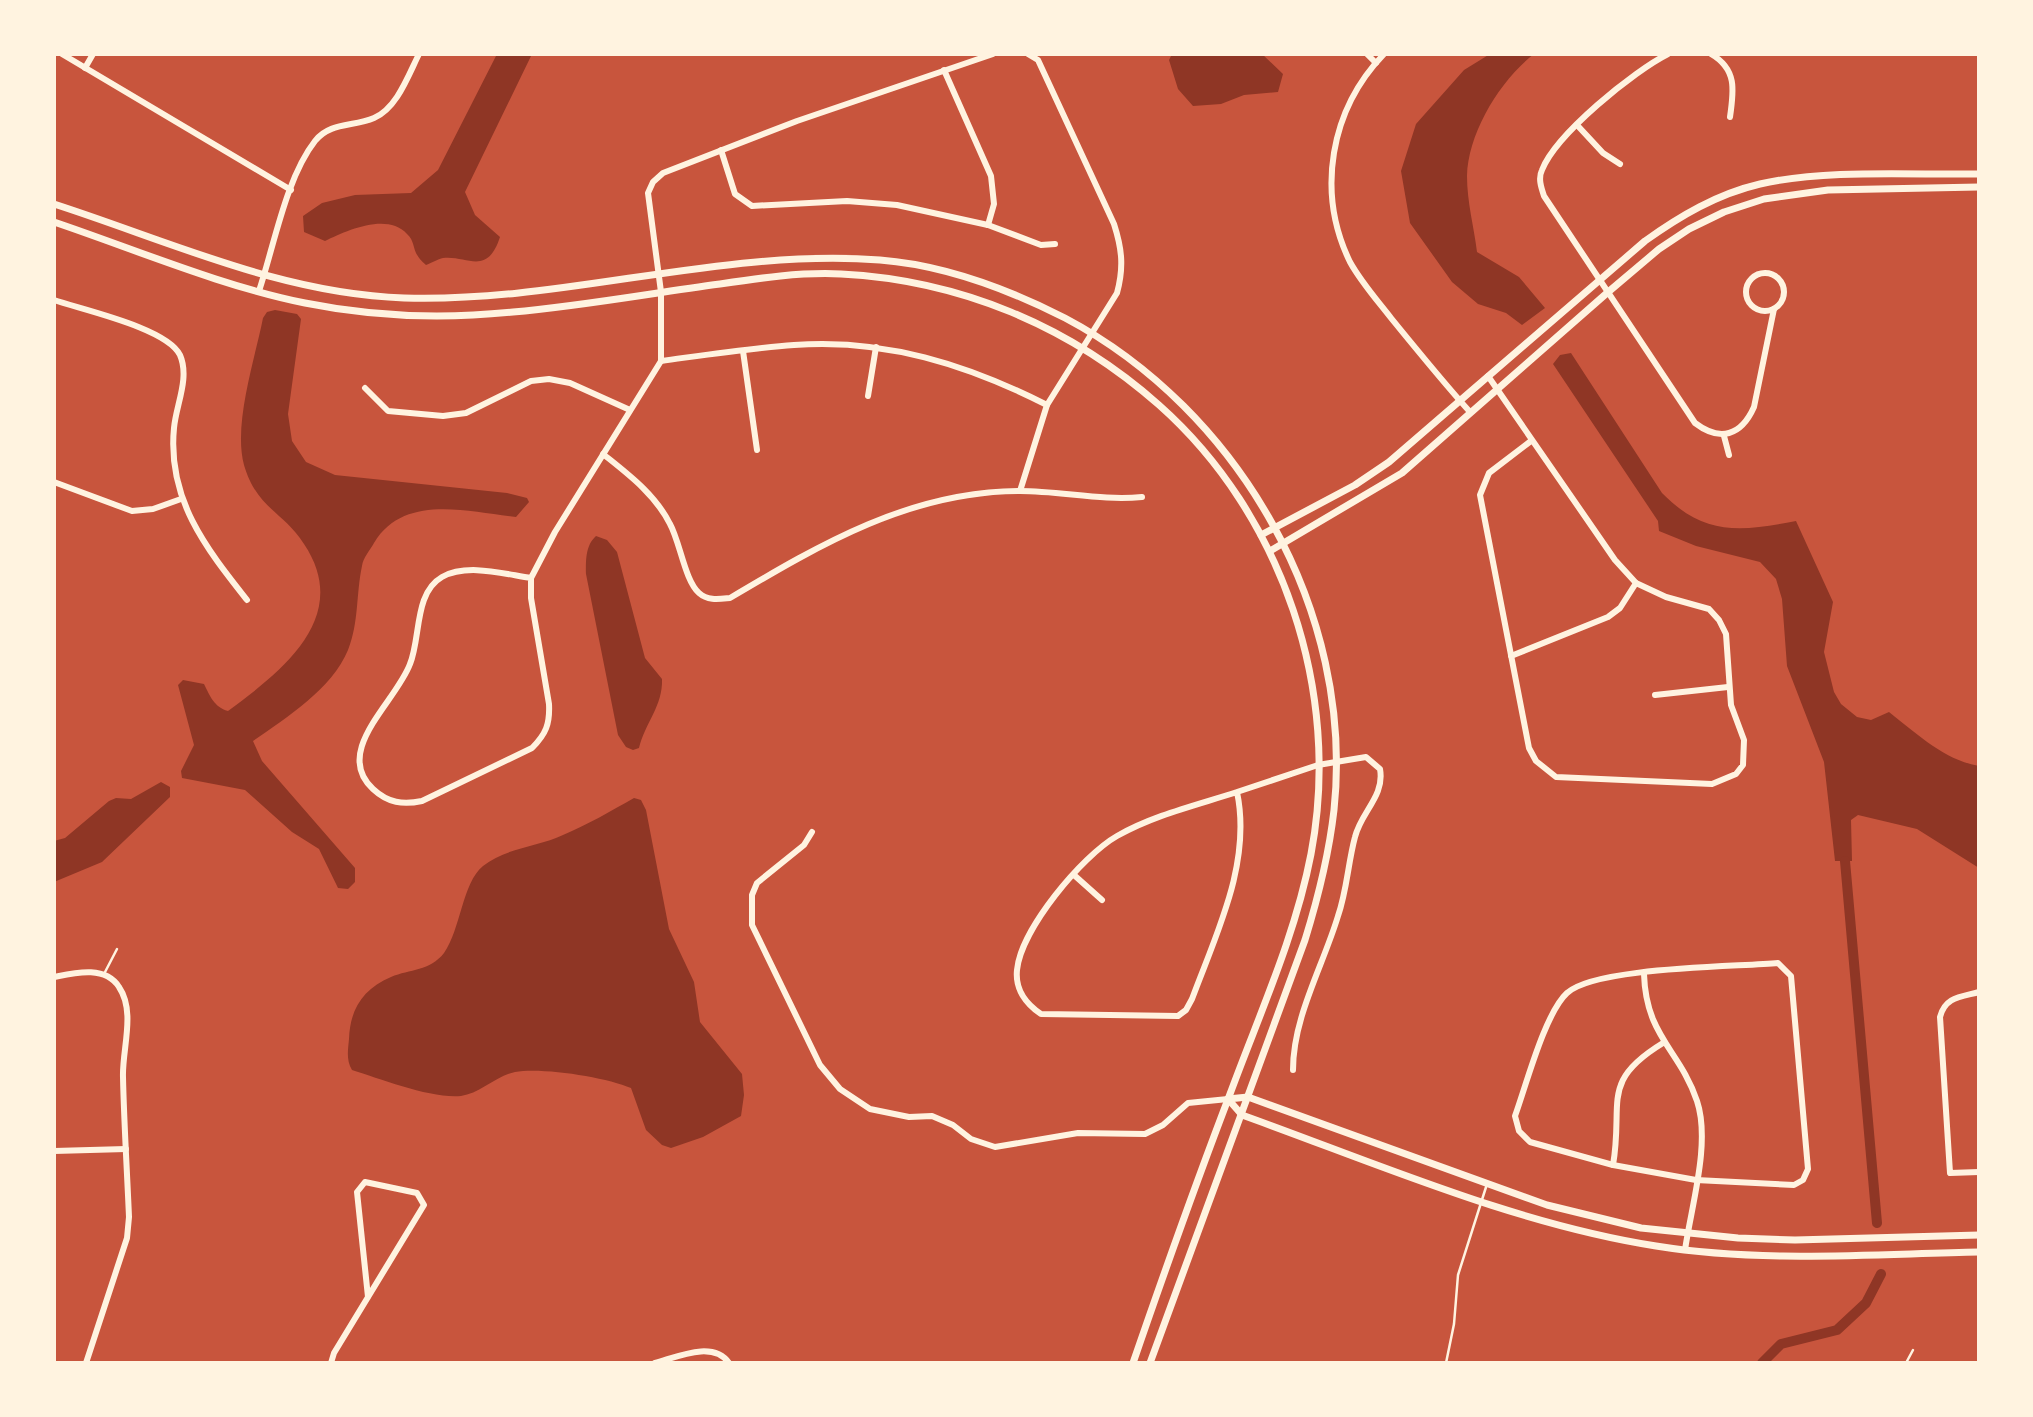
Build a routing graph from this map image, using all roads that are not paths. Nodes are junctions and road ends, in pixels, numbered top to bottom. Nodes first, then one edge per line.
1 (62, 54) edge
2 (93, 54) edge
3 (419, 54) edge
4 (993, 54) edge
5 (1028, 54) edge
6 (1367, 54) edge
7 (1384, 54) edge
8 (1668, 54) edge
9 (1711, 54) edge
10 (1376, 63) junction
11 (85, 68) junction
12 (944, 70) junction
13 (1730, 117) dead end
14 (1577, 125) junction
15 (721, 150) junction
16 (1620, 164) dead end
17 (1979, 174) edge
18 (1979, 187) edge
19 (291, 190) junction
20 (54, 204) edge
21 (54, 222) edge
22 (988, 225) junction
23 (1055, 244) dead end
24 (659, 273) junction
25 (264, 276) junction
26 (1599, 280) junction
27 (259, 291) junction
28 (661, 292) junction
29 (1607, 293) junction
30 (54, 300) edge
31 (1774, 309) junction
32 (1091, 332) junction
33 (1082, 347) junction
34 (876, 348) junction
35 (743, 351) junction
36 (661, 361) junction
37 (1488, 376) junction
38 (365, 388) dead end
39 (1498, 388) junction
40 (868, 396) dead end
41 (1460, 401) junction
42 (1047, 405) junction
43 (630, 410) junction
44 (1470, 412) junction
45 (1724, 436) junction
46 (1531, 440) junction
47 (757, 450) dead end
48 (603, 454) junction
49 (1729, 455) dead end
50 (54, 482) edge
51 (1020, 491) junction
52 (1142, 497) dead end
53 (181, 499) junction
54 (1275, 527) junction
55 (1261, 535) junction
56 (1283, 542) junction
57 (1269, 551) junction
58 (531, 578) junction
59 (1636, 583) junction
60 (247, 600) dead end
61 (1511, 656) junction
62 (1728, 687) junction
63 (1654, 695) dead end
64 (1335, 761) junction
65 (1318, 765) junction
66 (1237, 792) junction
67 (812, 832) dead end
68 (1074, 875) junction
69 (1102, 900) dead end
70 (117, 949) dead end
71 (1644, 974) junction
72 (104, 975) junction
73 (54, 978) edge
74 (1979, 992) edge
75 (1663, 1043) junction
76 (1293, 1070) dead end
77 (1248, 1097) junction
78 (1228, 1099) junction
79 (1242, 1115) junction
80 (126, 1149) junction
81 (54, 1151) edge
82 (1613, 1165) junction
83 (1979, 1172) edge
84 (1696, 1180) junction
85 (1487, 1184) junction
86 (1481, 1200) junction
87 (1687, 1234) junction
88 (1979, 1235) edge
89 (1685, 1250) junction
90 (1979, 1252) edge
91 (368, 1297) junction
92 (1913, 1350) dead end
93 (86, 1363) edge
94 (331, 1363) edge
95 (655, 1363) edge
96 (729, 1363) edge
97 (1133, 1363) edge
98 (1150, 1363) edge
99 (1446, 1363) edge
100 (1906, 1363) edge

1 - 11 street
2 - 11 street
3 - 19 street
4 - 12 street
5 - 32 street
6 - 10 street
7 - 10 street
8 - 14 street
9 - 13 street
10 - 41 street
11 - 19 street
12 - 15 street
12 - 22 street
14 - 16 street
14 - 26 street
15 - 22 street
15 - 24 street
17 - 26 street
18 - 29 street
19 - 25 street
20 - 25 street
21 - 27 street
22 - 23 street
24 - 25 street
24 - 28 street
24 - 32 street
25 - 27 street
26 - 29 street
26 - 37 street
27 - 28 street
28 - 33 street
28 - 36 street
29 - 39 street
29 - 45 street
30 - 53 street
31 - 31 street
31 - 45 street
32 - 33 street
32 - 54 street
33 - 42 street
33 - 55 street
34 - 35 street
34 - 40 street
34 - 42 street
35 - 36 street
35 - 47 street
36 - 43 street
37 - 39 street
37 - 41 street
38 - 43 street
39 - 44 street
39 - 46 street
41 - 44 street
41 - 54 street
42 - 51 street
43 - 48 street
44 - 56 street
45 - 49 street
46 - 59 street
46 - 61 street
48 - 51 street
48 - 58 street
50 - 53 street
51 - 52 street
53 - 60 street
54 - 55 street
54 - 56 street
55 - 57 street
56 - 57 street
56 - 64 street
57 - 65 street
58 - 58 street
59 - 61 street
59 - 62 street
61 - 62 street
62 - 63 street
64 - 65 street
64 - 76 street
64 - 77 street
65 - 66 street
65 - 78 street
66 - 68 street
66 - 68 street
67 - 78 street
68 - 69 street
70 - 72 lane
71 - 75 street
71 - 82 street
71 - 84 street
72 - 73 street
72 - 80 street
74 - 83 street
75 - 82 street
75 - 84 street
77 - 78 street
77 - 79 street
77 - 85 street
78 - 79 street
78 - 97 street
79 - 86 street
79 - 98 street
80 - 81 street
80 - 93 street
82 - 84 street
84 - 87 street
85 - 86 lane
85 - 87 street
86 - 89 street
86 - 99 lane
87 - 88 street
87 - 89 street
89 - 90 street
91 - 91 street
91 - 94 street
92 - 100 lane
95 - 96 street

